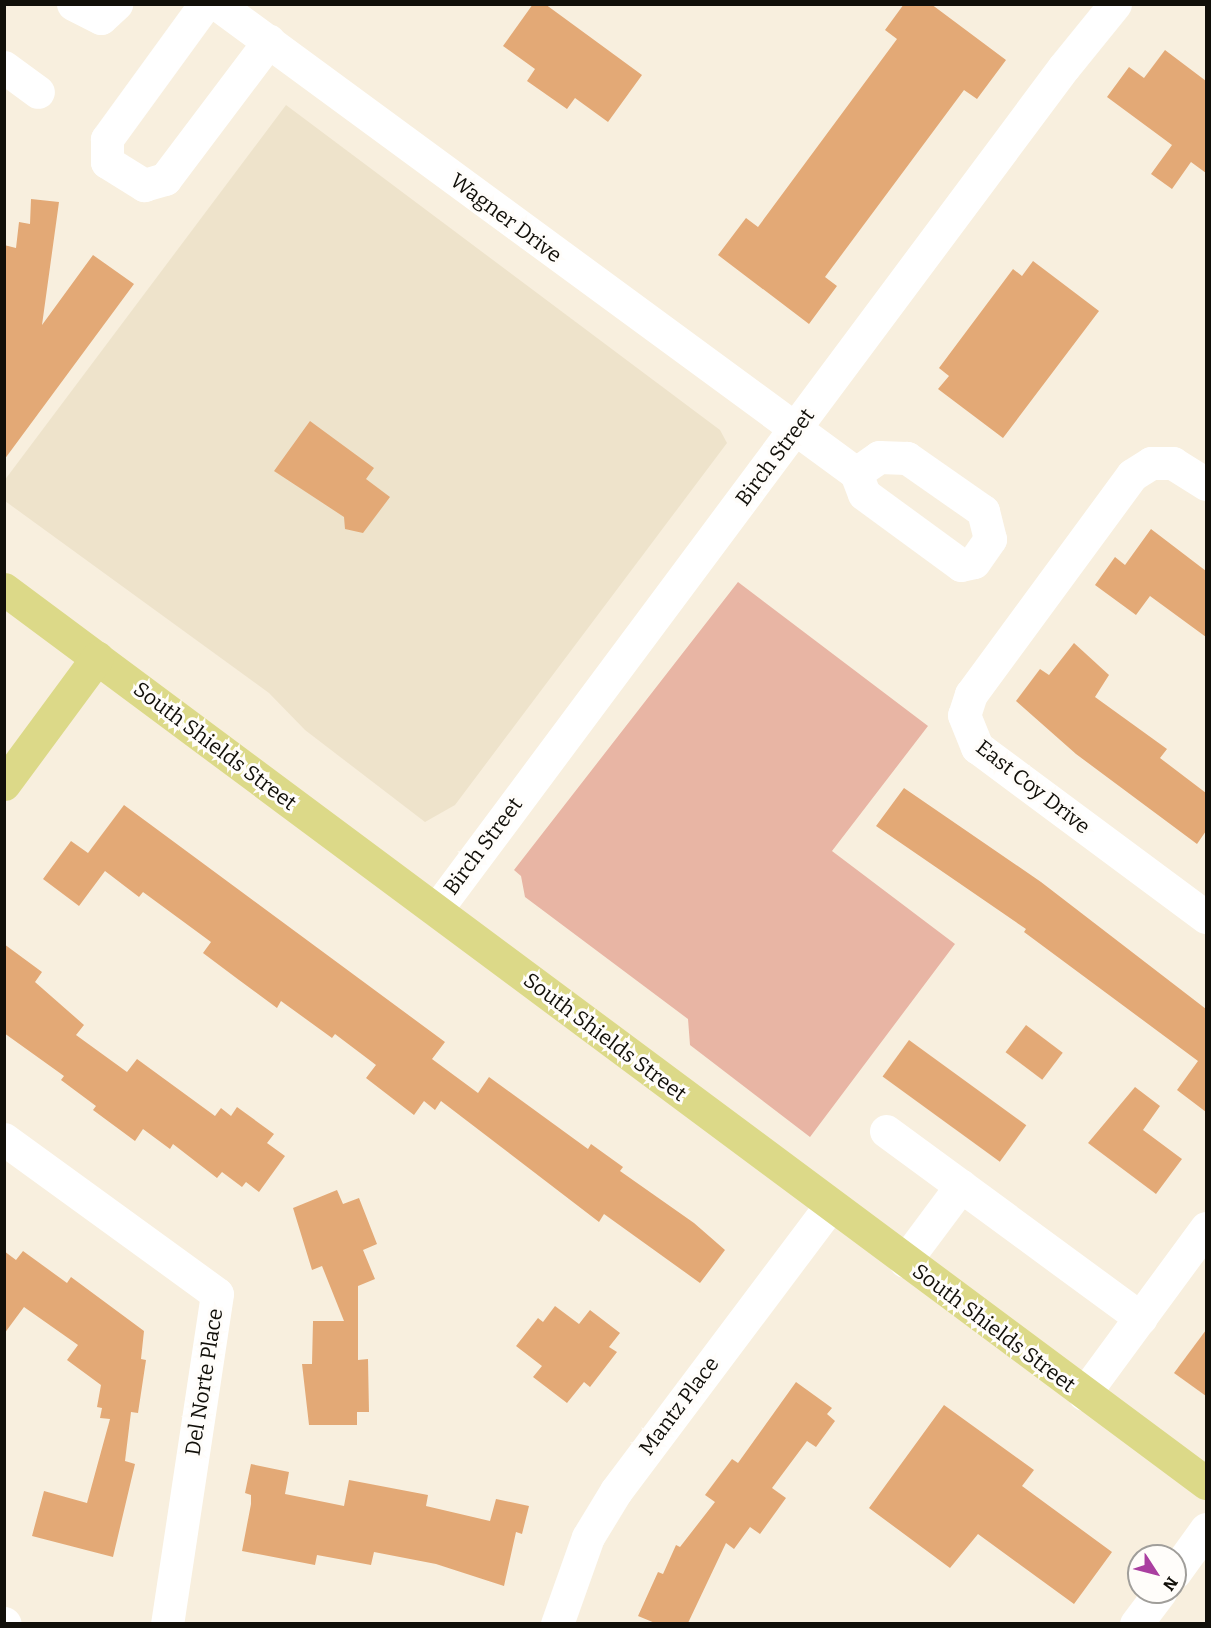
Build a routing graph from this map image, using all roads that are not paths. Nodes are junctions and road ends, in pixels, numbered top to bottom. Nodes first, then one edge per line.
1 (73, 4) edge
2 (116, 4) edge
3 (205, 4) edge
4 (217, 4) edge
5 (1115, 4) edge
6 (269, 41) junction
7 (4, 67) edge
8 (38, 92) dead end
9 (797, 429) junction
10 (856, 473) dead end
11 (1206, 484) edge
12 (4, 589) edge
13 (97, 658) junction
14 (4, 784) edge
15 (436, 910) junction
16 (1206, 917) edge
17 (886, 1131) dead end
18 (4, 1139) edge
19 (961, 1186) junction
20 (830, 1206) junction
21 (1206, 1228) edge
22 (905, 1261) junction
23 (1141, 1318) junction
24 (1084, 1394) junction
25 (1206, 1483) edge
26 (1206, 1529) edge
27 (1187, 1555) edge
28 (1151, 1604) edge
29 (167, 1623) edge
30 (557, 1623) edge
31 (1137, 1623) edge

1 - 2 street
3 - 6 street
4 - 6 street, Wagner Drive
5 - 9 street, Birch Street
6 - 9 street, Wagner Drive
7 - 8 street
9 - 10 street, Wagner Drive
9 - 15 street, Birch Street
11 - 16 street, East Coy Drive
12 - 13 main road, South Shields Street
13 - 14 main road
13 - 15 main road, South Shields Street
15 - 20 main road, South Shields Street
17 - 19 street
18 - 29 street, Del Norte Place
19 - 22 street
19 - 23 street
20 - 22 main road, South Shields Street
20 - 30 street, Mantz Place
21 - 23 street
22 - 24 main road, South Shields Street
23 - 24 street
24 - 25 main road, South Shields Street
26 - 27 street
28 - 31 street

